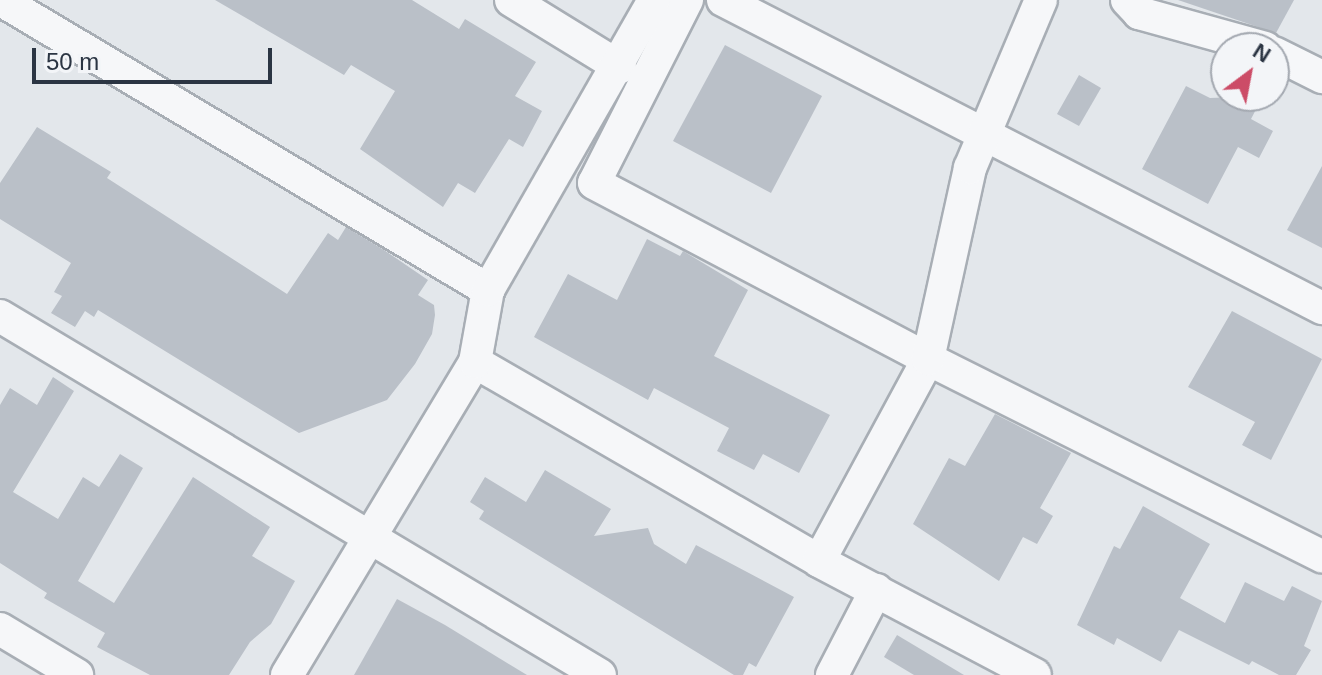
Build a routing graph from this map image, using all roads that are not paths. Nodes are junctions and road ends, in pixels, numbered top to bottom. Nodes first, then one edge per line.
1 (1, 0) edge
2 (511, 0) edge
3 (654, 0) edge
4 (687, 0) edge
5 (723, 0) edge
6 (1041, 0) edge
7 (1127, 0) edge
8 (1210, 33) edge
9 (1290, 61) edge
10 (620, 67) junction
11 (1322, 77) edge
12 (982, 131) junction
13 (488, 290) junction
14 (1322, 308) edge
15 (0, 316) edge
16 (928, 359) junction
17 (475, 362) junction
18 (370, 537) junction
19 (1322, 556) edge
20 (819, 561) junction
21 (876, 590) junction
22 (0, 629) edge
23 (77, 675) edge
24 (287, 675) edge
25 (600, 675) edge
26 (832, 675) edge
27 (1035, 675) edge

1 - 13 street
2 - 10 street
3 - 10 street
4 - 16 street
5 - 12 street
6 - 12 street
7 - 8 street
9 - 11 street
10 - 13 street
12 - 14 street
12 - 16 street
13 - 17 street
15 - 18 street
16 - 19 street
16 - 20 street
17 - 18 street
17 - 20 street
18 - 24 street
18 - 25 street
20 - 21 street
21 - 26 street
21 - 27 street
22 - 23 street

